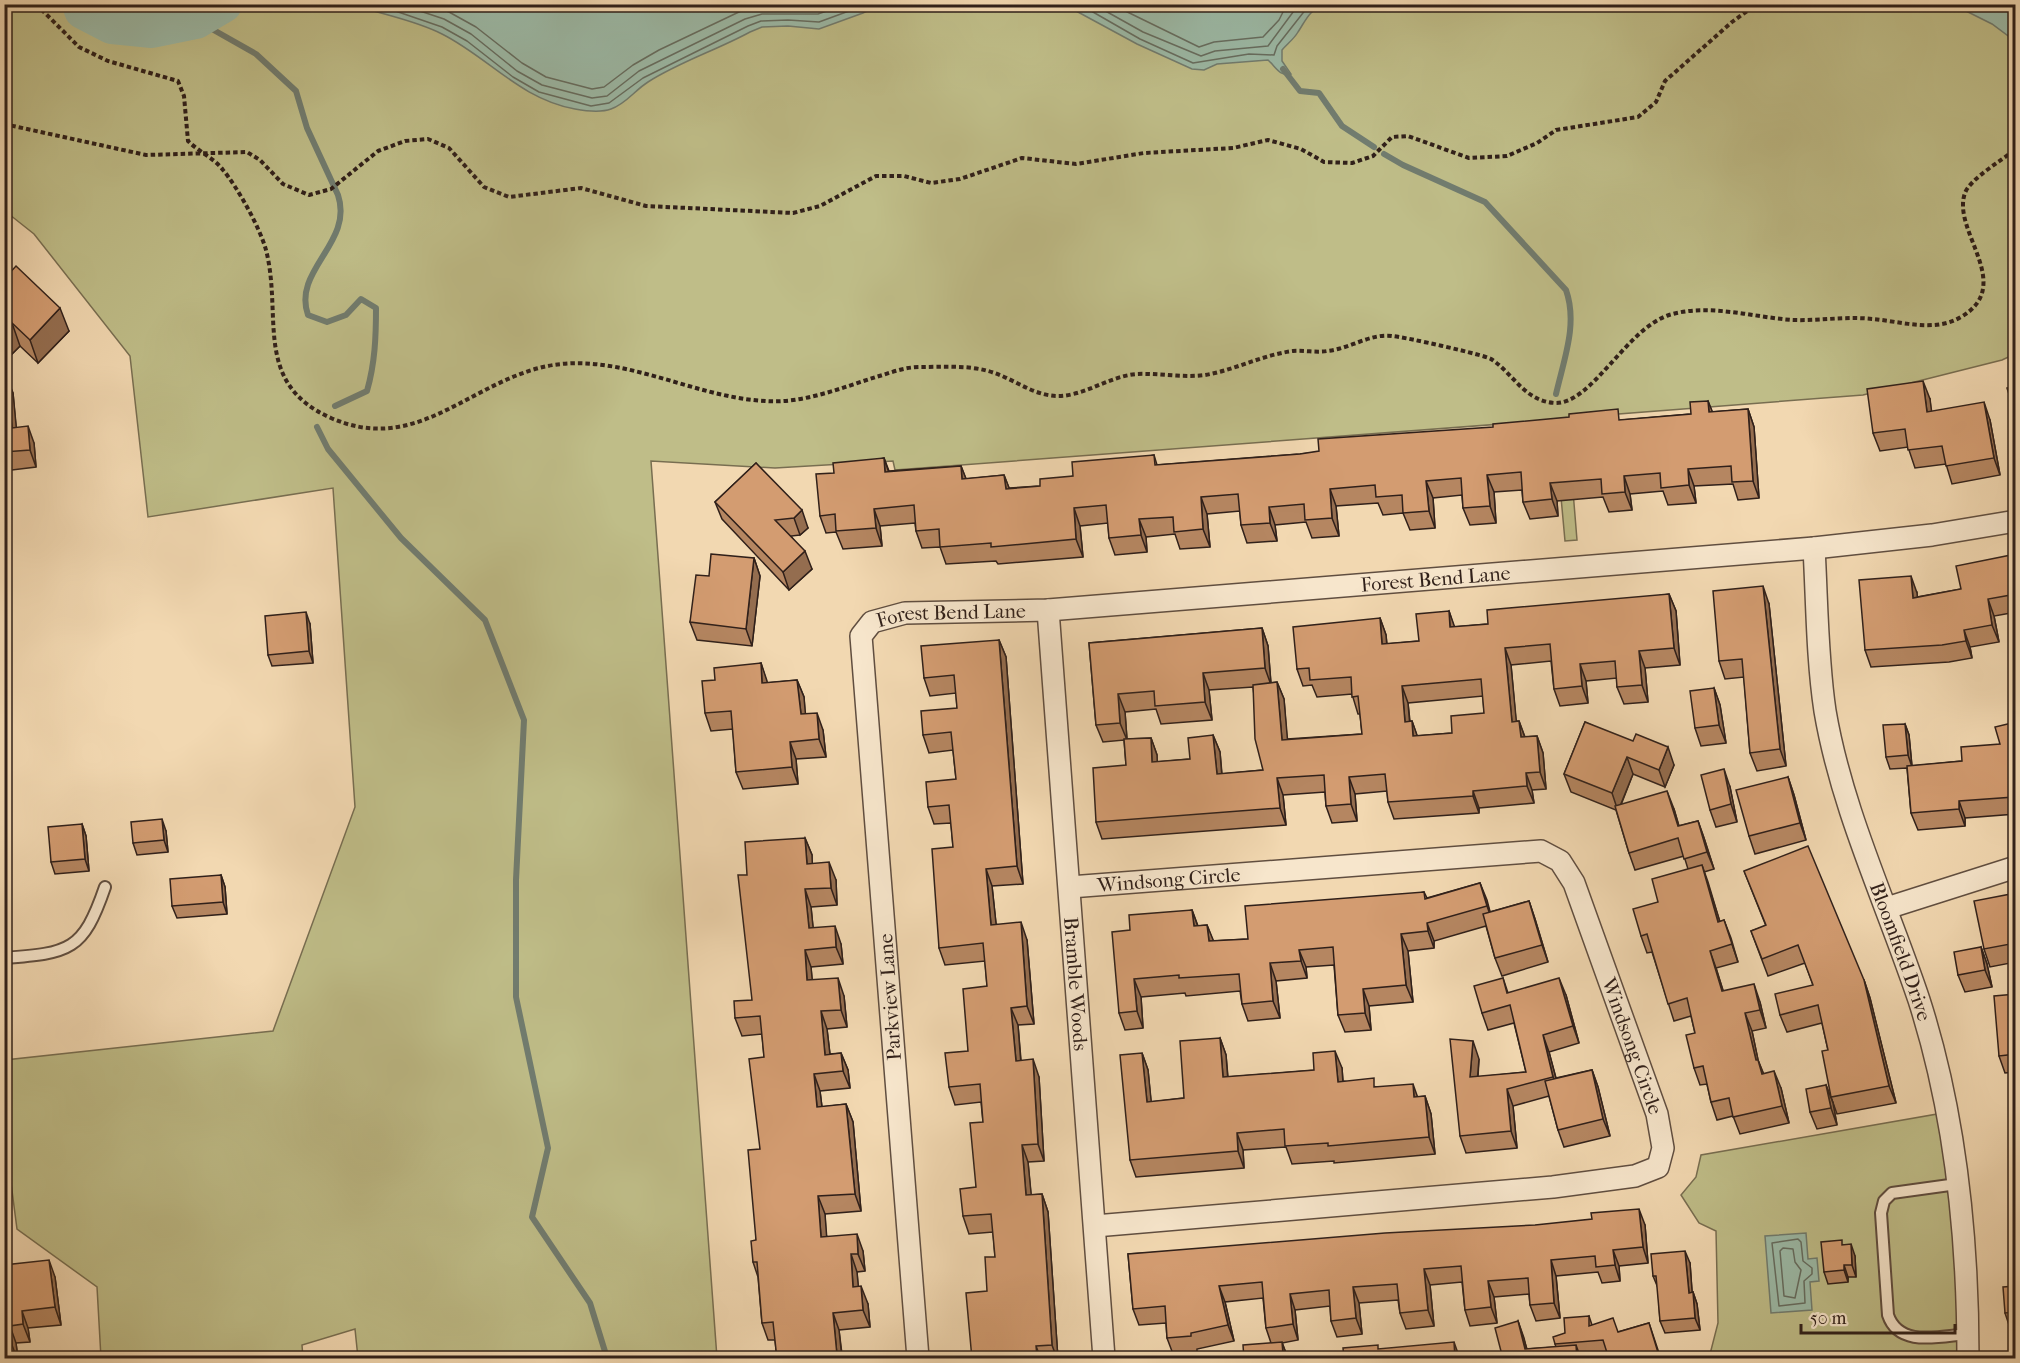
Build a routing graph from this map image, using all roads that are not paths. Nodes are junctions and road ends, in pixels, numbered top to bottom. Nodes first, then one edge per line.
1 (2016, 521) edge
2 (1814, 548) junction
3 (1048, 610) junction
4 (861, 636) joint
5 (2016, 867) edge
6 (105, 887) dead end
7 (1070, 887) junction
8 (1887, 908) junction
9 (4, 958) edge
10 (1957, 1184) junction
11 (1095, 1226) junction
12 (1968, 1334) junction
13 (918, 1359) edge
14 (1104, 1359) edge
15 (1968, 1359) edge

1 - 2 street, Forest Bend Lane
2 - 3 street, Forest Bend Lane
2 - 8 street, Bloomfield Drive
3 - 4 street, Forest Bend Lane
3 - 7 street, Bramble Woods
4 - 13 street, Parkview Lane
5 - 8 street
6 - 9 lane
7 - 11 street, Bramble Woods
7 - 11 street, Windsong Circle
8 - 10 street, Bloomfield Drive
10 - 12 street, Bloomfield Drive
10 - 12 lane
11 - 14 street, Bramble Woods
12 - 15 street, Bloomfield Drive

